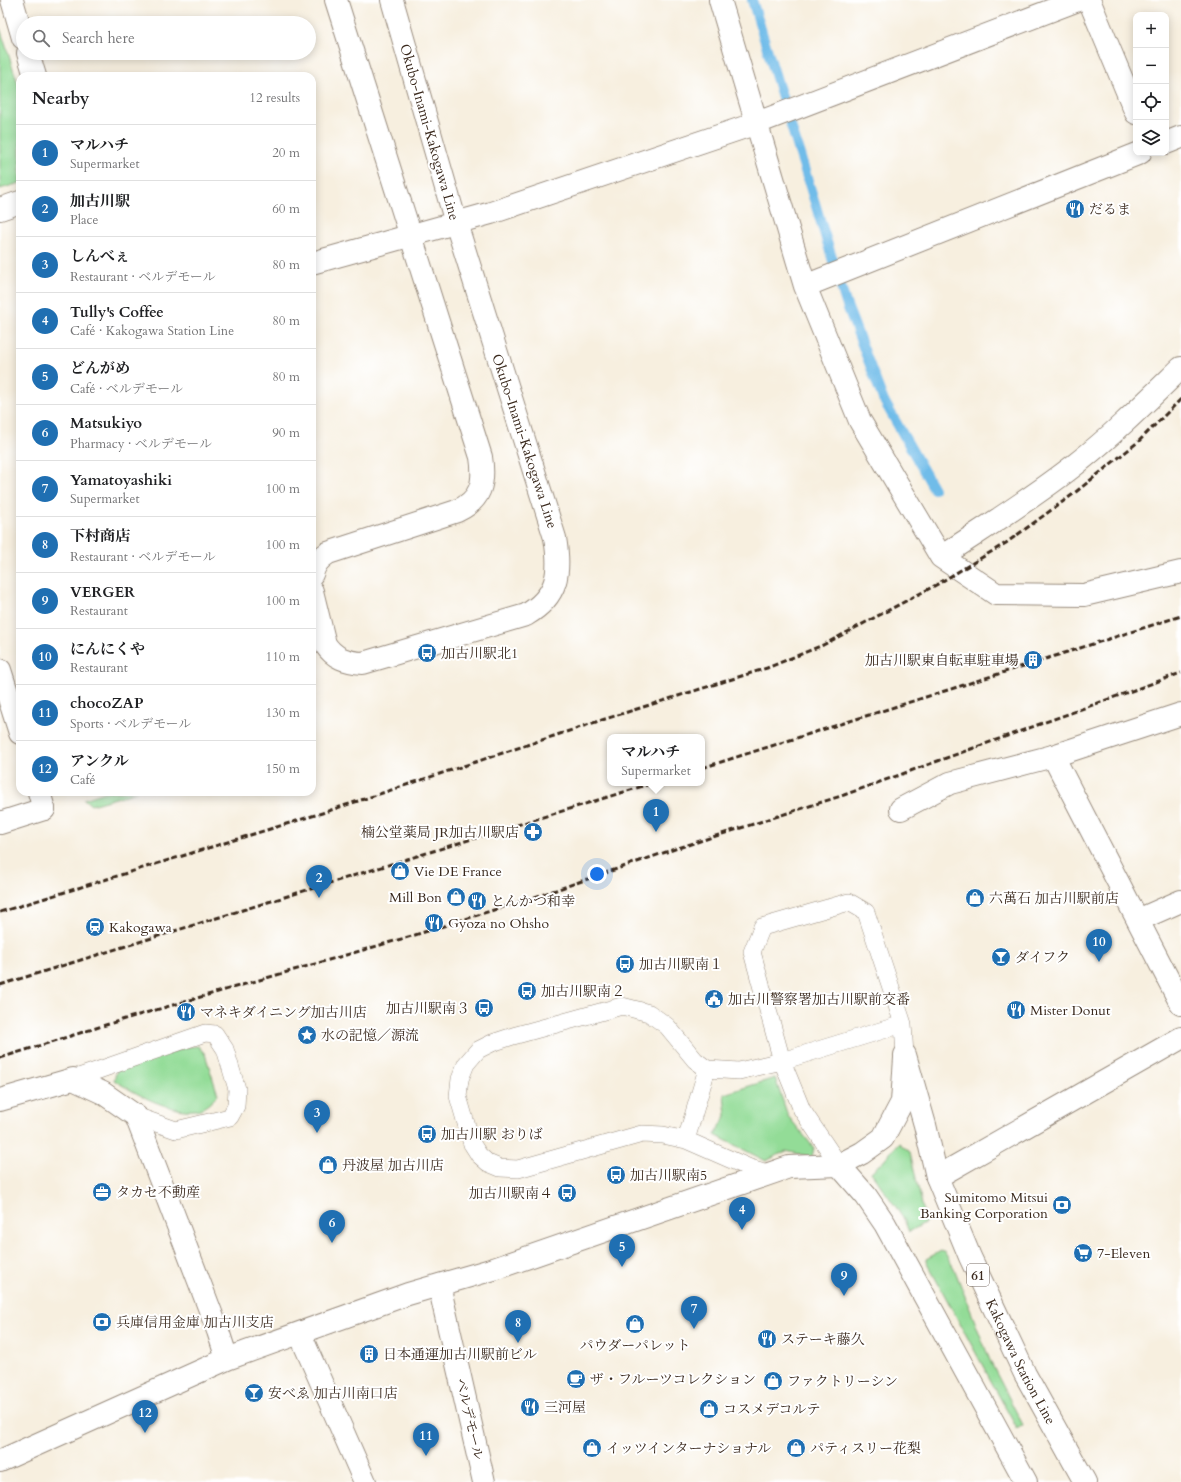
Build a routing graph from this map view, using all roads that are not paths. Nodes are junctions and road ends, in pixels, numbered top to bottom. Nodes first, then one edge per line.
1 (12, 0) edge
2 (336, 0) edge
3 (392, 0) edge
4 (720, 0) edge
5 (1078, 0) edge
6 (1089, 0) edge
7 (17, 16) edge
8 (30, 60) edge
9 (33, 72) edge
10 (1133, 106) edge
11 (757, 123) junction
12 (1181, 137) edge
13 (1169, 142) edge
14 (1133, 156) edge
15 (16, 203) edge
16 (0, 209) edge
17 (456, 223) junction
18 (410, 235) junction
19 (316, 262) edge
20 (805, 286) junction
21 (1181, 368) edge
22 (941, 557) junction
23 (316, 563) edge
24 (1181, 572) edge
25 (316, 607) edge
26 (0, 670) edge
27 (1181, 714) edge
28 (16, 720) edge
29 (1053, 756) junction
30 (41, 801) edge
31 (901, 809) dead end
32 (0, 822) edge
33 (1181, 901) edge
34 (1138, 920) junction
35 (1181, 1004) edge
36 (903, 1024) junction
37 (1181, 1038) edge
38 (905, 1055) junction
39 (782, 1061) junction
40 (707, 1068) junction
41 (73, 1079) junction
42 (0, 1100) edge
43 (136, 1116) junction
44 (686, 1140) junction
45 (839, 1165) junction
46 (771, 1174) junction
47 (937, 1177) junction
48 (439, 1285) junction
49 (300, 1334) junction
50 (227, 1360) junction
51 (0, 1461) edge
52 (365, 1482) edge
53 (484, 1482) edge
54 (1026, 1482) edge
55 (1085, 1482) edge

1 - 7 street
2 - 18 street
3 - 17 street, Okubo-Inami-Kakogawa Line
4 - 11 street
5 - 11 street
6 - 10 street
8 - 9 street
11 - 17 street
11 - 20 street
12 - 13 street
14 - 20 street
15 - 16 street
17 - 18 street
17 - 25 street, Okubo-Inami-Kakogawa Line
18 - 19 street
18 - 23 street
20 - 22 street
21 - 22 street
22 - 24 street
26 - 28 street
27 - 29 street
29 - 31 street
29 - 34 street
30 - 32 street
33 - 34 street
34 - 35 street
36 - 38 lane
36 - 39 lane
36 - 39 lane
37 - 47 street
38 - 45 street
38 - 47 street, Kakogawa Station Line / 61
39 - 40 lane
39 - 45 lane
40 - 44 lane
40 - 44 lane
41 - 42 street
41 - 43 street
41 - 43 lane
43 - 50 street
44 - 46 lane
45 - 46 street
45 - 54 street
46 - 48 street
47 - 55 street, Kakogawa Station Line / 61
48 - 49 street
48 - 53 street, ベルデモール
49 - 50 street
49 - 52 street
50 - 51 street

